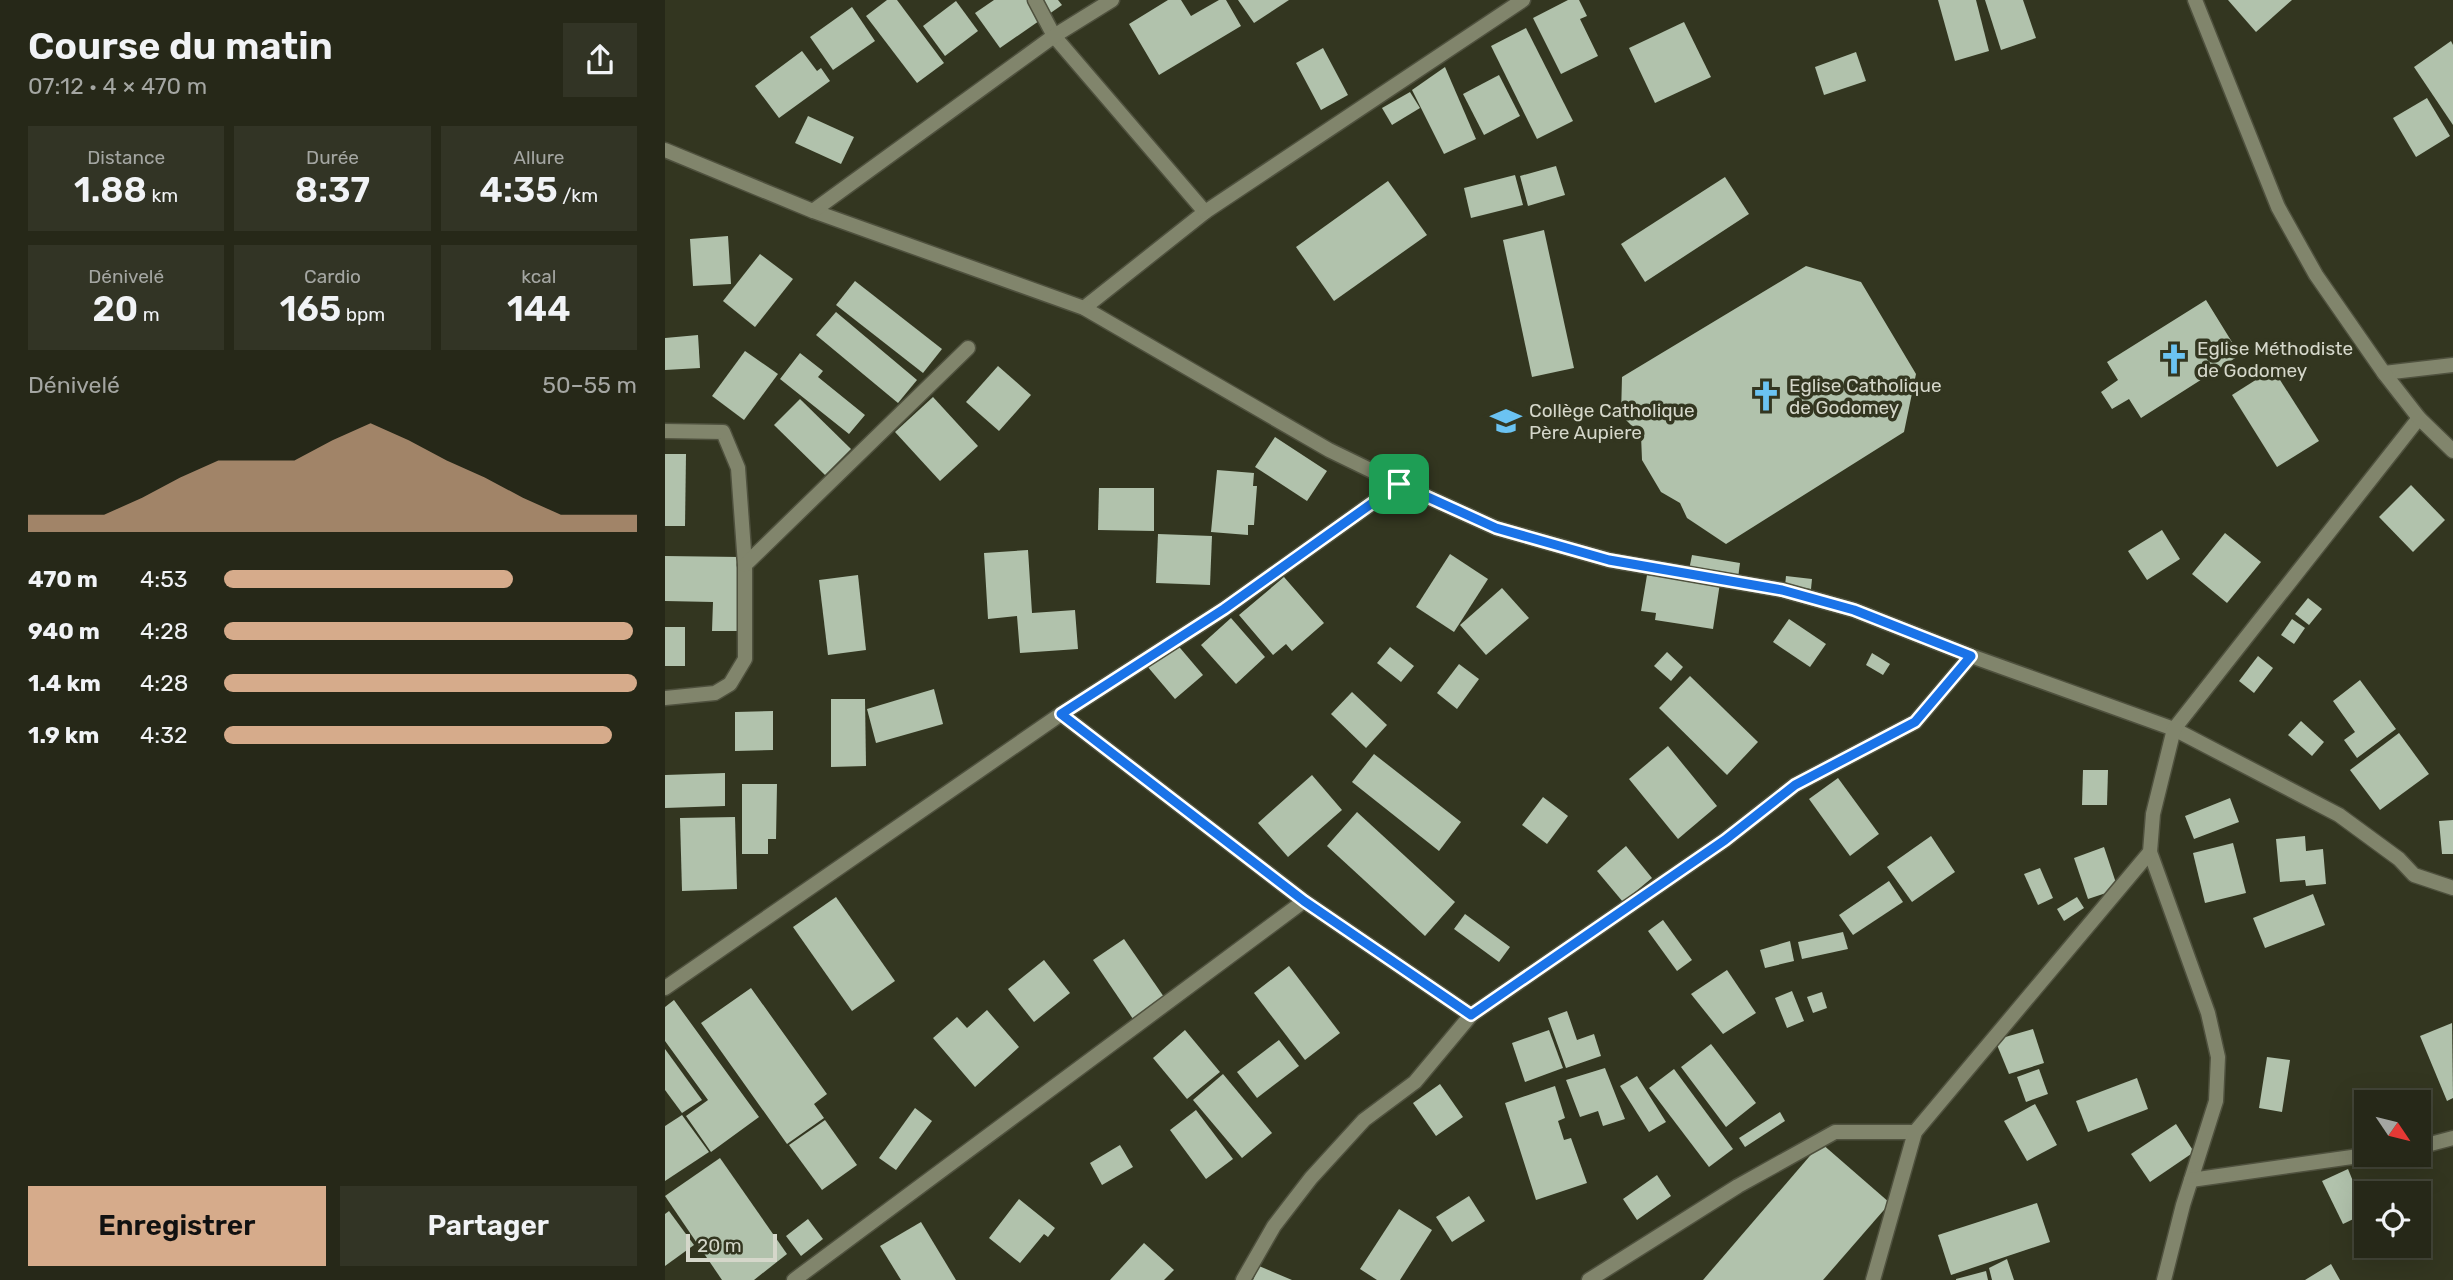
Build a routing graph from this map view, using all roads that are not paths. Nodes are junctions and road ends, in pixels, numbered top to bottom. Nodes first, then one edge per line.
1 (1035, 0) edge
2 (1112, 0) edge
3 (1523, 0) edge
4 (2195, 0) edge
5 (1054, 36) junction
6 (665, 149) edge
7 (813, 211) junction
8 (1205, 212) junction
9 (1084, 308) junction
10 (968, 348) dead end
11 (2453, 365) edge
12 (2384, 373) junction
13 (2419, 418) junction
14 (665, 431) edge
15 (2453, 451) edge
16 (1399, 484) junction
17 (745, 565) junction
18 (1971, 656) junction
19 (665, 698) edge
20 (1061, 714) junction
21 (2174, 729) junction
22 (2150, 852) junction
23 (2453, 888) edge
24 (1304, 901) junction
25 (665, 988) edge
26 (1471, 1015) junction
27 (1915, 1132) junction
28 (2453, 1138) edge
29 (2431, 1144) edge
30 (2354, 1157) edge
31 (2191, 1180) junction
32 (795, 1280) edge
33 (1243, 1280) edge
34 (1589, 1280) edge
35 (1873, 1280) edge
36 (2164, 1280) edge

1 - 5 street
2 - 5 street
3 - 8 street
4 - 12 street
5 - 7 street
5 - 8 street
6 - 7 street
7 - 9 street
8 - 9 street
9 - 16 street
10 - 17 street
11 - 12 street
12 - 13 street
13 - 15 street
13 - 21 street
14 - 17 street
16 - 18 street
16 - 20 street
17 - 19 street
18 - 21 street
18 - 26 street
20 - 24 street
20 - 25 street
21 - 22 street
21 - 23 street
22 - 27 street
22 - 31 street
24 - 26 street
24 - 32 street
26 - 33 street
27 - 34 street
27 - 35 street
28 - 29 street
30 - 31 street
31 - 36 street

